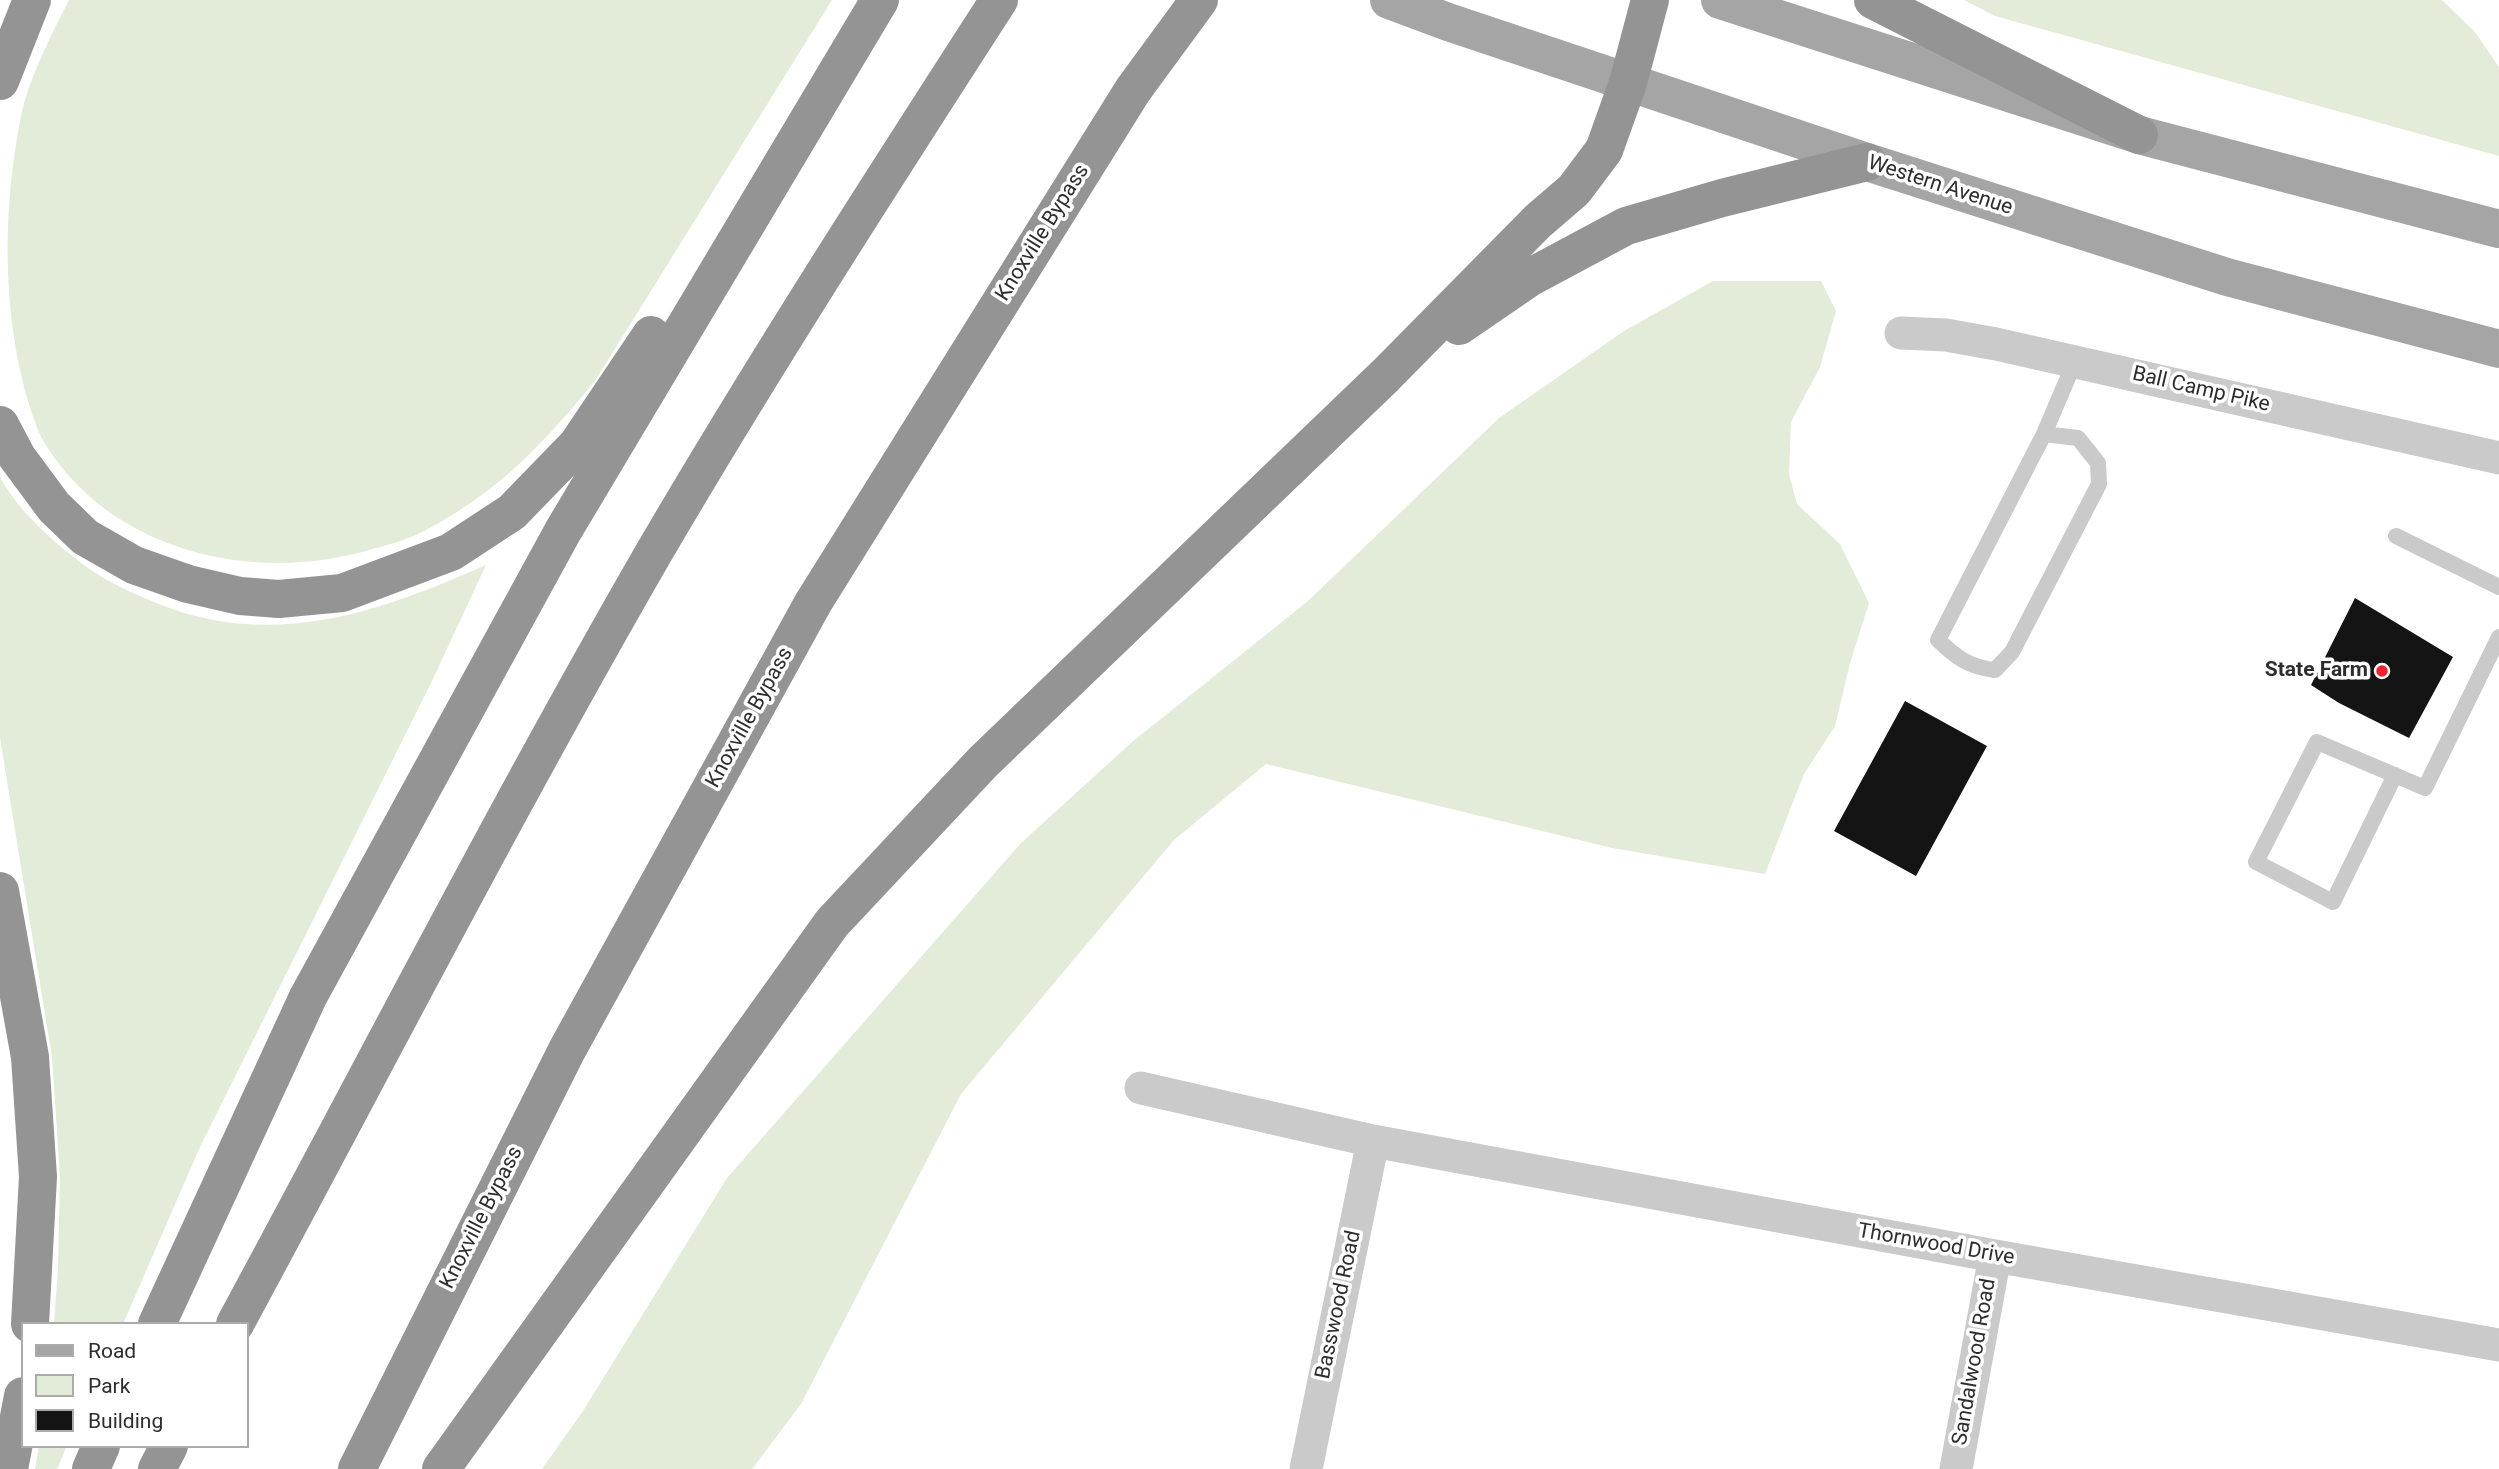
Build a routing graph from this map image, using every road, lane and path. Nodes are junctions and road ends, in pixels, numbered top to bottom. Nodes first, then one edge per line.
1 (32, 0) edge
2 (879, 0) edge
3 (999, 0) edge
4 (1199, 0) edge
5 (1389, 0) edge
6 (1650, 0) edge
7 (1720, 0) edge
8 (1873, 0) edge
9 (0, 81) edge
10 (1628, 83) junction
11 (2139, 135) junction
12 (1867, 162) junction
13 (2499, 229) edge
14 (1902, 333) dead end
15 (2499, 349) edge
16 (2074, 361) junction
17 (1385, 376) junction
18 (0, 425) edge
19 (2044, 434) junction
20 (2499, 458) edge
21 (2396, 536) dead end
22 (2499, 587) edge
23 (2499, 637) edge
24 (2395, 775) junction
25 (0, 891) edge
26 (1141, 1088) dead end
27 (1373, 1141) junction
28 (1995, 1255) junction
29 (30, 1322) edge
30 (159, 1322) edge
31 (236, 1322) edge
32 (2499, 1345) edge
33 (21, 1406) edge
34 (100, 1448) edge
35 (168, 1448) edge
36 (9, 1469) edge
37 (91, 1469) edge
38 (157, 1469) edge
39 (357, 1469) edge
40 (441, 1469) edge
41 (1306, 1469) edge
42 (1956, 1469) edge

1 - 9 highway
2 - 18 highway
2 - 30 highway
3 - 31 highway
4 - 39 highway, Knoxville Bypass
5 - 10 main road, Western Avenue
6 - 10 highway
7 - 11 main road
8 - 11 highway
10 - 12 main road, Western Avenue
10 - 17 highway
11 - 13 main road
12 - 15 main road, Western Avenue
12 - 17 highway
14 - 16 street, Ball Camp Pike
16 - 19 lane
16 - 20 street, Ball Camp Pike
17 - 40 highway
19 - 19 lane
21 - 22 lane
23 - 24 lane
24 - 24 lane
25 - 29 highway
26 - 27 street, Thornwood Drive
27 - 28 street, Thornwood Drive
27 - 41 street, Basswood Road
28 - 32 street, Thornwood Drive
28 - 42 street, Sandalwood Road
33 - 36 highway
34 - 37 highway
35 - 38 highway

